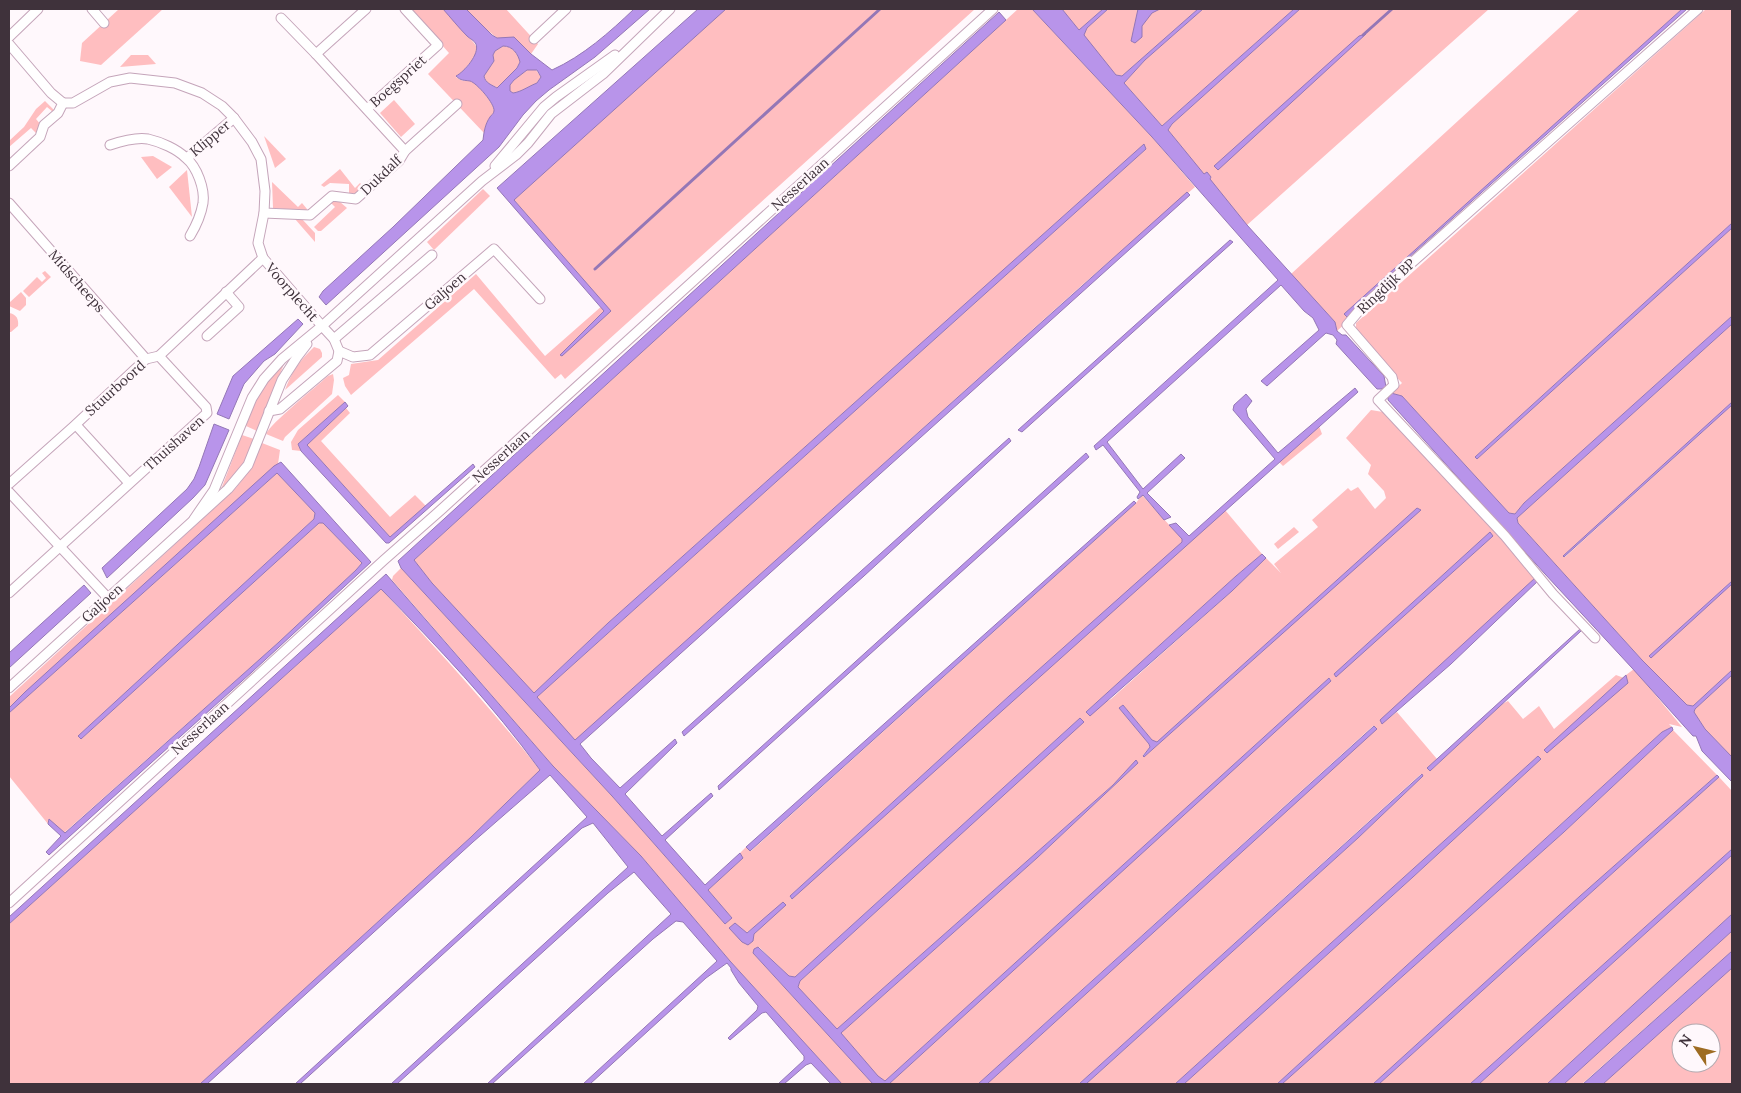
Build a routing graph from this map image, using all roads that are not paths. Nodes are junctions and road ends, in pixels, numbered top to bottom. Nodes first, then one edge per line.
1 (38, 9) edge
2 (92, 9) edge
3 (366, 9) edge
4 (405, 9) edge
5 (566, 9) edge
6 (670, 9) edge
7 (992, 9) edge
8 (1698, 9) edge
9 (281, 18) dead end
10 (104, 23) dead end
11 (9, 37) edge
12 (534, 39) dead end
13 (9, 44) edge
14 (316, 54) junction
15 (63, 103) junction
16 (457, 104) dead end
17 (367, 109) junction
18 (234, 118) junction
19 (110, 145) dead end
20 (405, 151) junction
21 (186, 158) junction
22 (9, 166) edge
23 (9, 203) edge
24 (264, 213) junction
25 (190, 236) dead end
26 (432, 255) dead end
27 (263, 258) junction
28 (224, 293) junction
29 (540, 299) dead end
30 (322, 326) junction
31 (207, 336) dead end
32 (334, 339) junction
33 (339, 351) junction
34 (160, 356) junction
35 (146, 359) junction
36 (269, 411) junction
37 (76, 425) junction
38 (128, 483) junction
39 (9, 484) edge
40 (9, 492) edge
41 (194, 519) junction
42 (60, 546) junction
43 (9, 594) edge
44 (108, 598) junction
45 (1595, 638) dead end
46 (9, 688) edge
47 (9, 903) edge

1 - 11 street
2 - 10 street
3 - 14 street
4 - 17 street, Boegspriet
5 - 12 street
6 - 30 street, Galjoen
7 - 47 street, Nesserlaan
8 - 45 street, Ringdijk BP
9 - 14 street, Boegspriet
13 - 15 street
14 - 17 street, Boegspriet
15 - 18 street, Voorplecht
15 - 22 street
16 - 20 street, Dukdalf
17 - 20 street, Boegspriet
18 - 21 street, Klipper
18 - 24 street, Voorplecht
19 - 21 street
20 - 24 street, Dukdalf
21 - 25 street
23 - 35 street, Midscheeps
24 - 27 street, Voorplecht
26 - 32 street
27 - 28 street, Voorplecht
27 - 30 street, Voorplecht
28 - 31 street
28 - 34 street, Stuurboord
29 - 33 street, Galjoen
30 - 32 street
30 - 36 street, Galjoen
30 - 41 street, Galjoen
32 - 33 street
33 - 36 street
34 - 35 street, Stuurboord
34 - 38 street, Thuishaven
35 - 37 street, Stuurboord
36 - 41 street, Galjoen
37 - 38 street
37 - 39 street, Stuurboord
38 - 42 street, Thuishaven
40 - 42 street
41 - 44 street, Galjoen
42 - 43 street, Thuishaven
42 - 44 street
44 - 46 street, Galjoen

